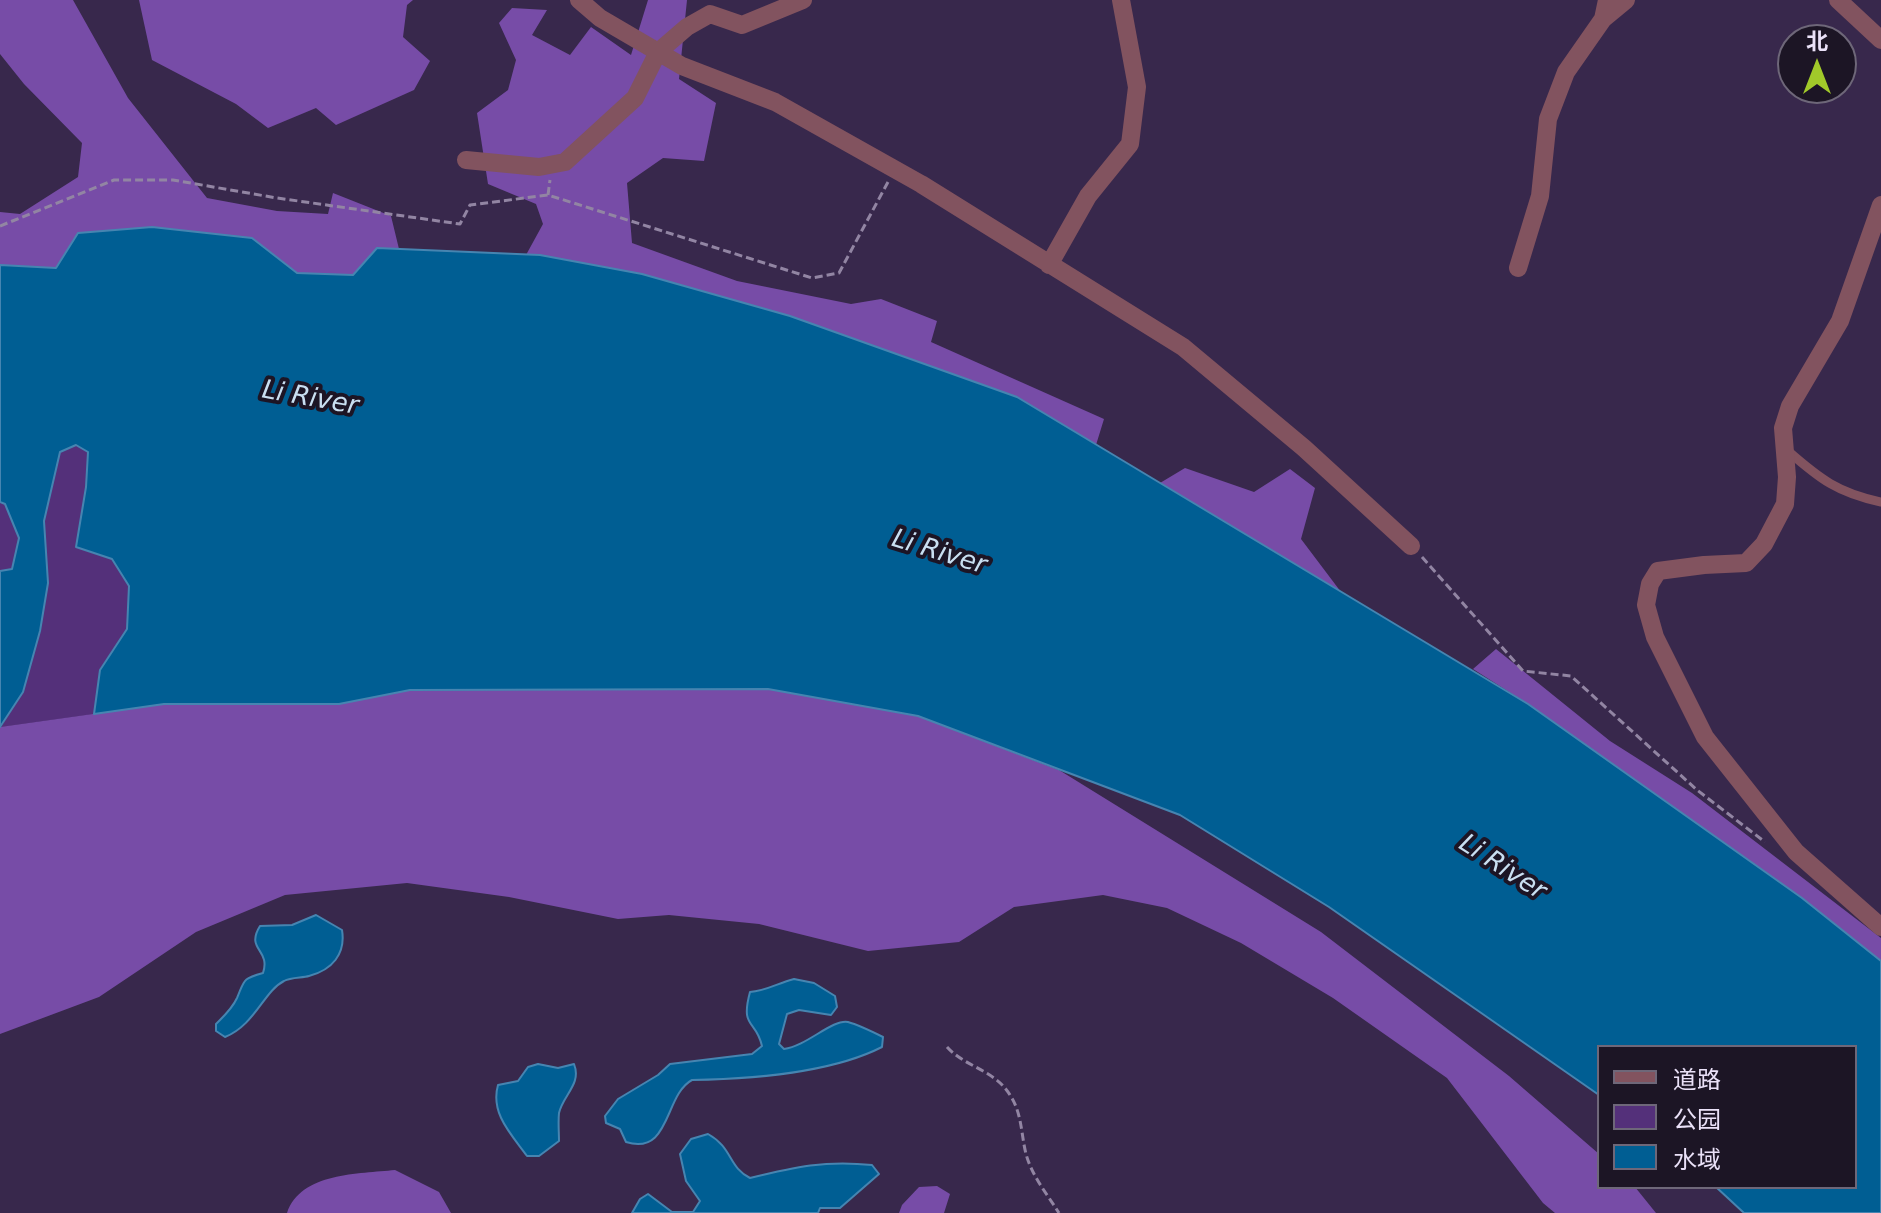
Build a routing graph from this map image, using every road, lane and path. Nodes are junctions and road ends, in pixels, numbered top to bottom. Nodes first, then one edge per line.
1 (579, 0) edge
2 (803, 0) edge
3 (1121, 0) edge
4 (1607, 0) edge
5 (1626, 0) edge
6 (1838, 0) edge
7 (1603, 19) junction
8 (1881, 40) edge
9 (658, 52) junction
10 (466, 160) dead end
11 (895, 169) junction
12 (1881, 205) edge
13 (0, 226) edge
14 (1049, 265) junction
15 (1518, 268) dead end
16 (1784, 448) junction
17 (1881, 502) edge
18 (1411, 546) joint
19 (1775, 849) dead end
20 (1881, 927) edge
21 (947, 1047) dead end
22 (1059, 1213) edge

1 - 9 street
2 - 9 street
3 - 14 street
4 - 7 street
5 - 7 street
6 - 8 street
7 - 15 street
9 - 10 street
9 - 11 street
11 - 13 path
11 - 14 street
12 - 16 street
14 - 18 street
16 - 17 lane
16 - 20 street
18 - 19 path
21 - 22 path

